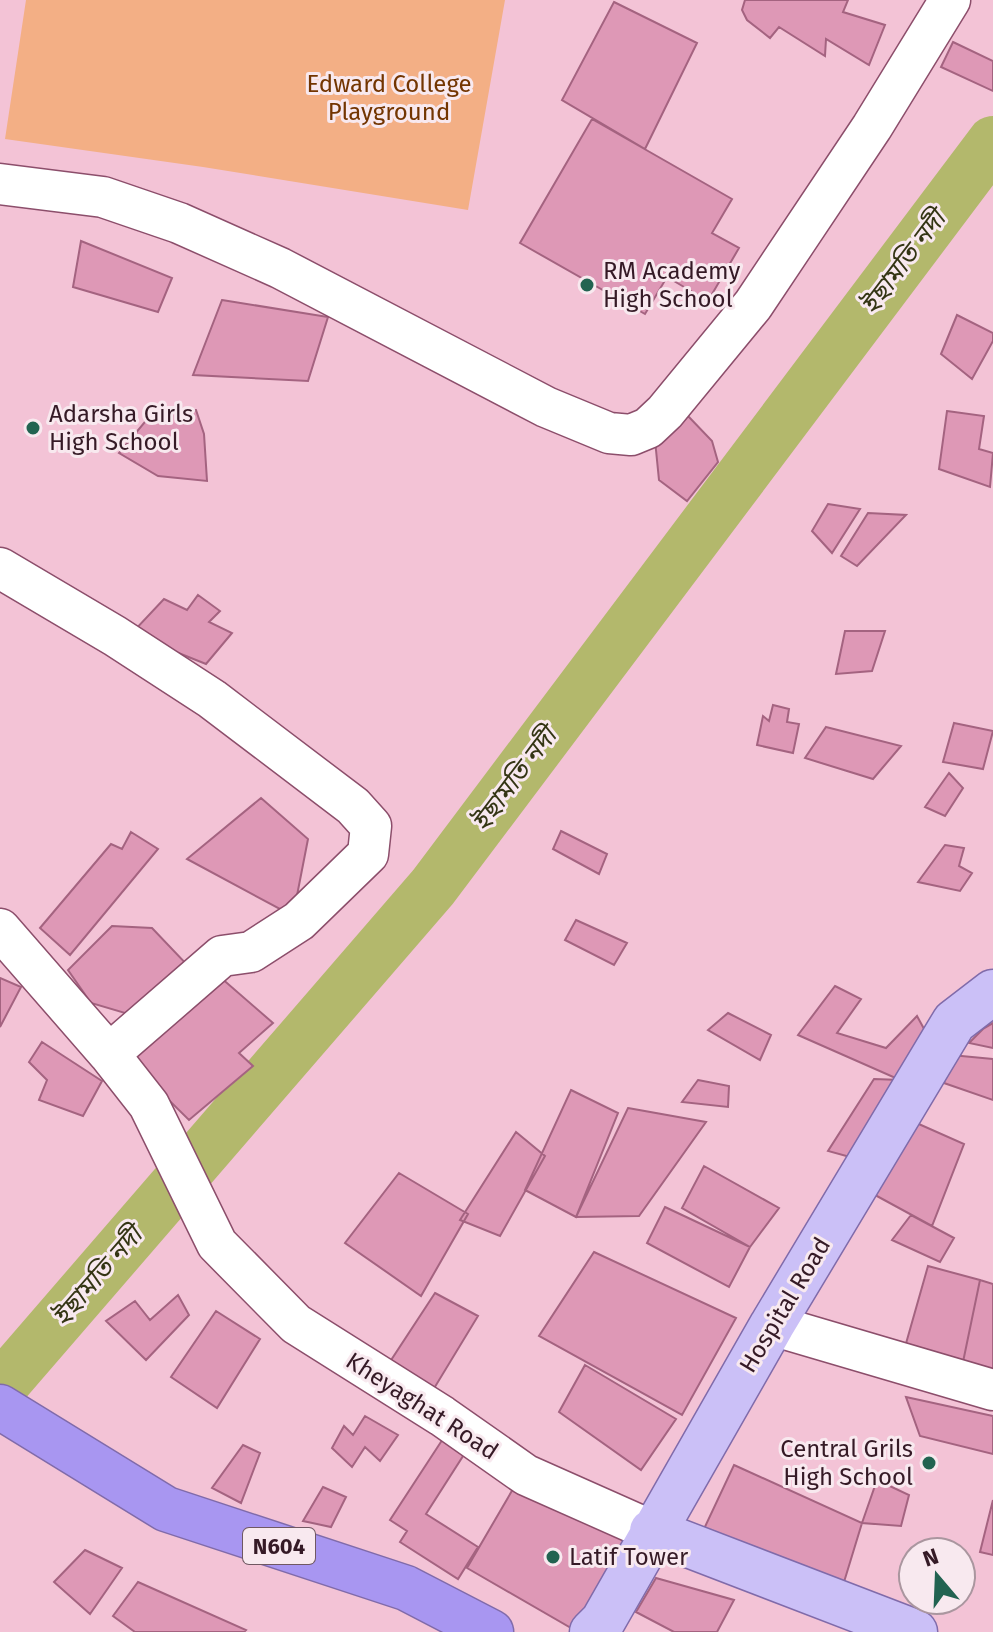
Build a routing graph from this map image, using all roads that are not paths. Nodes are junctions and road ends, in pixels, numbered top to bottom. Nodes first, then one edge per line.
1 (950, 0) edge
2 (0, 184) edge
3 (0, 568) edge
4 (0, 929) edge
5 (993, 992) edge
6 (109, 1054) junction
7 (772, 1325) junction
8 (993, 1390) edge
9 (0, 1407) edge
10 (652, 1531) junction
11 (491, 1632) edge
12 (592, 1632) edge
13 (915, 1632) edge

1 - 2 street
3 - 6 street
4 - 6 street, Kheyaghat Road
5 - 7 main road, Hospital Road
6 - 10 street, Kheyaghat Road
7 - 8 street
7 - 10 main road, Hospital Road
9 - 11 highway, N604
10 - 12 main road, Hospital Road
10 - 13 main road

